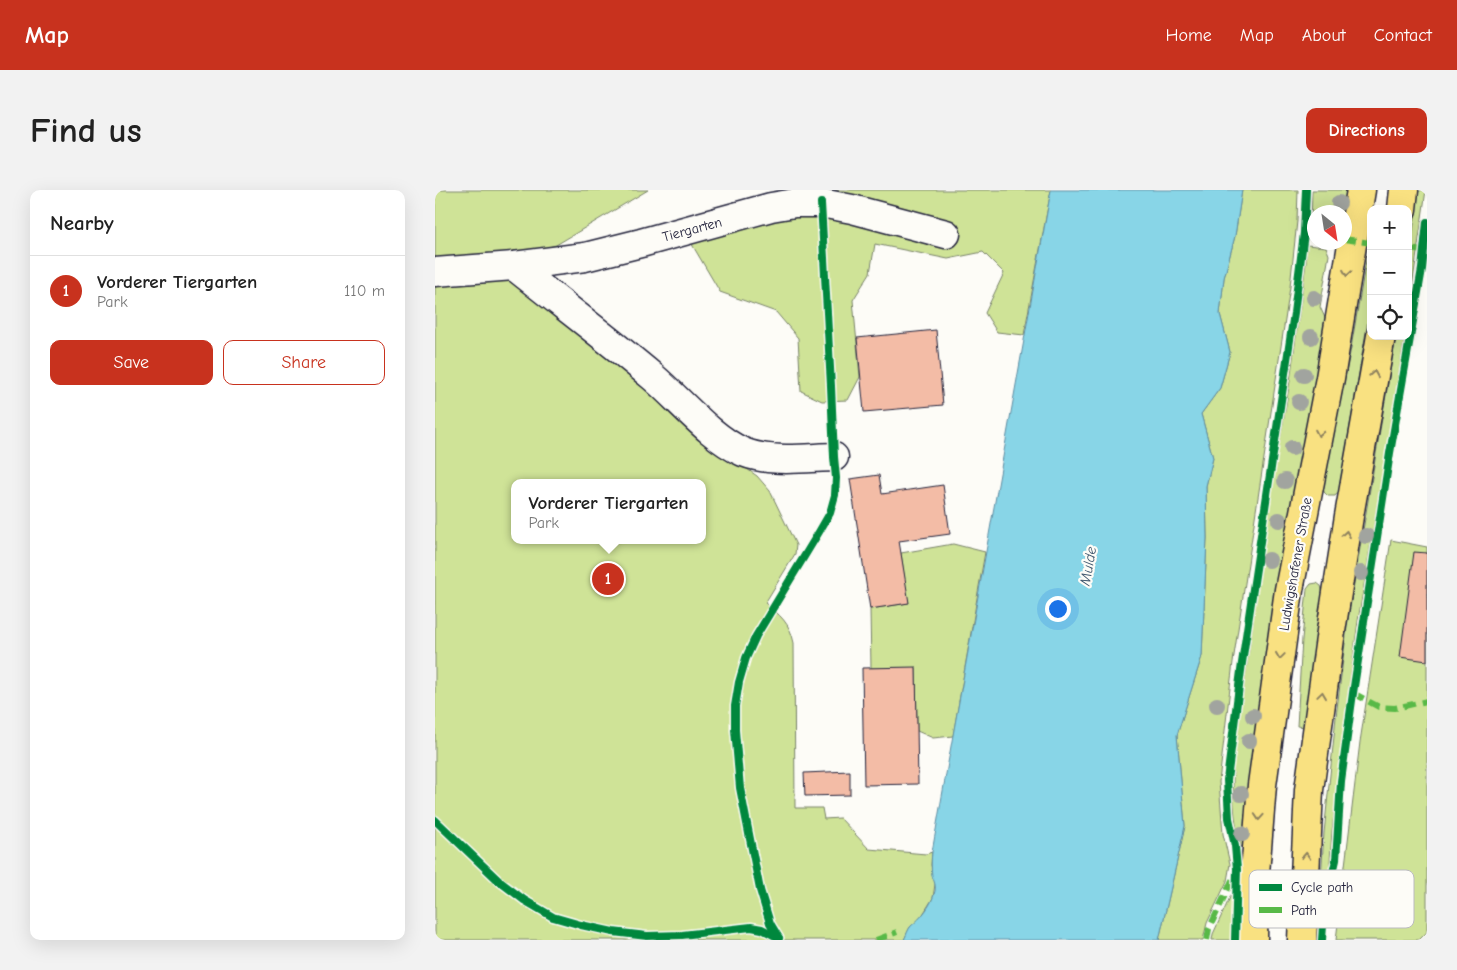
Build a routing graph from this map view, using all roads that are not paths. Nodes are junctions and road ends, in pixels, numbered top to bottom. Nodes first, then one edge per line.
1 (1361, 190) edge
2 (1404, 190) edge
3 (1402, 205) edge
4 (946, 234) dead end
5 (514, 266) junction
6 (435, 272) edge
7 (1380, 340) edge
8 (833, 457) dead end
9 (1255, 870) edge
10 (1305, 870) edge

1 -> 9 main road, Ludwigshafener Straße
2 - 3 main road
4 - 5 lane, Tiergarten
5 - 6 lane, Tiergarten
5 - 8 lane
10 -> 7 main road

